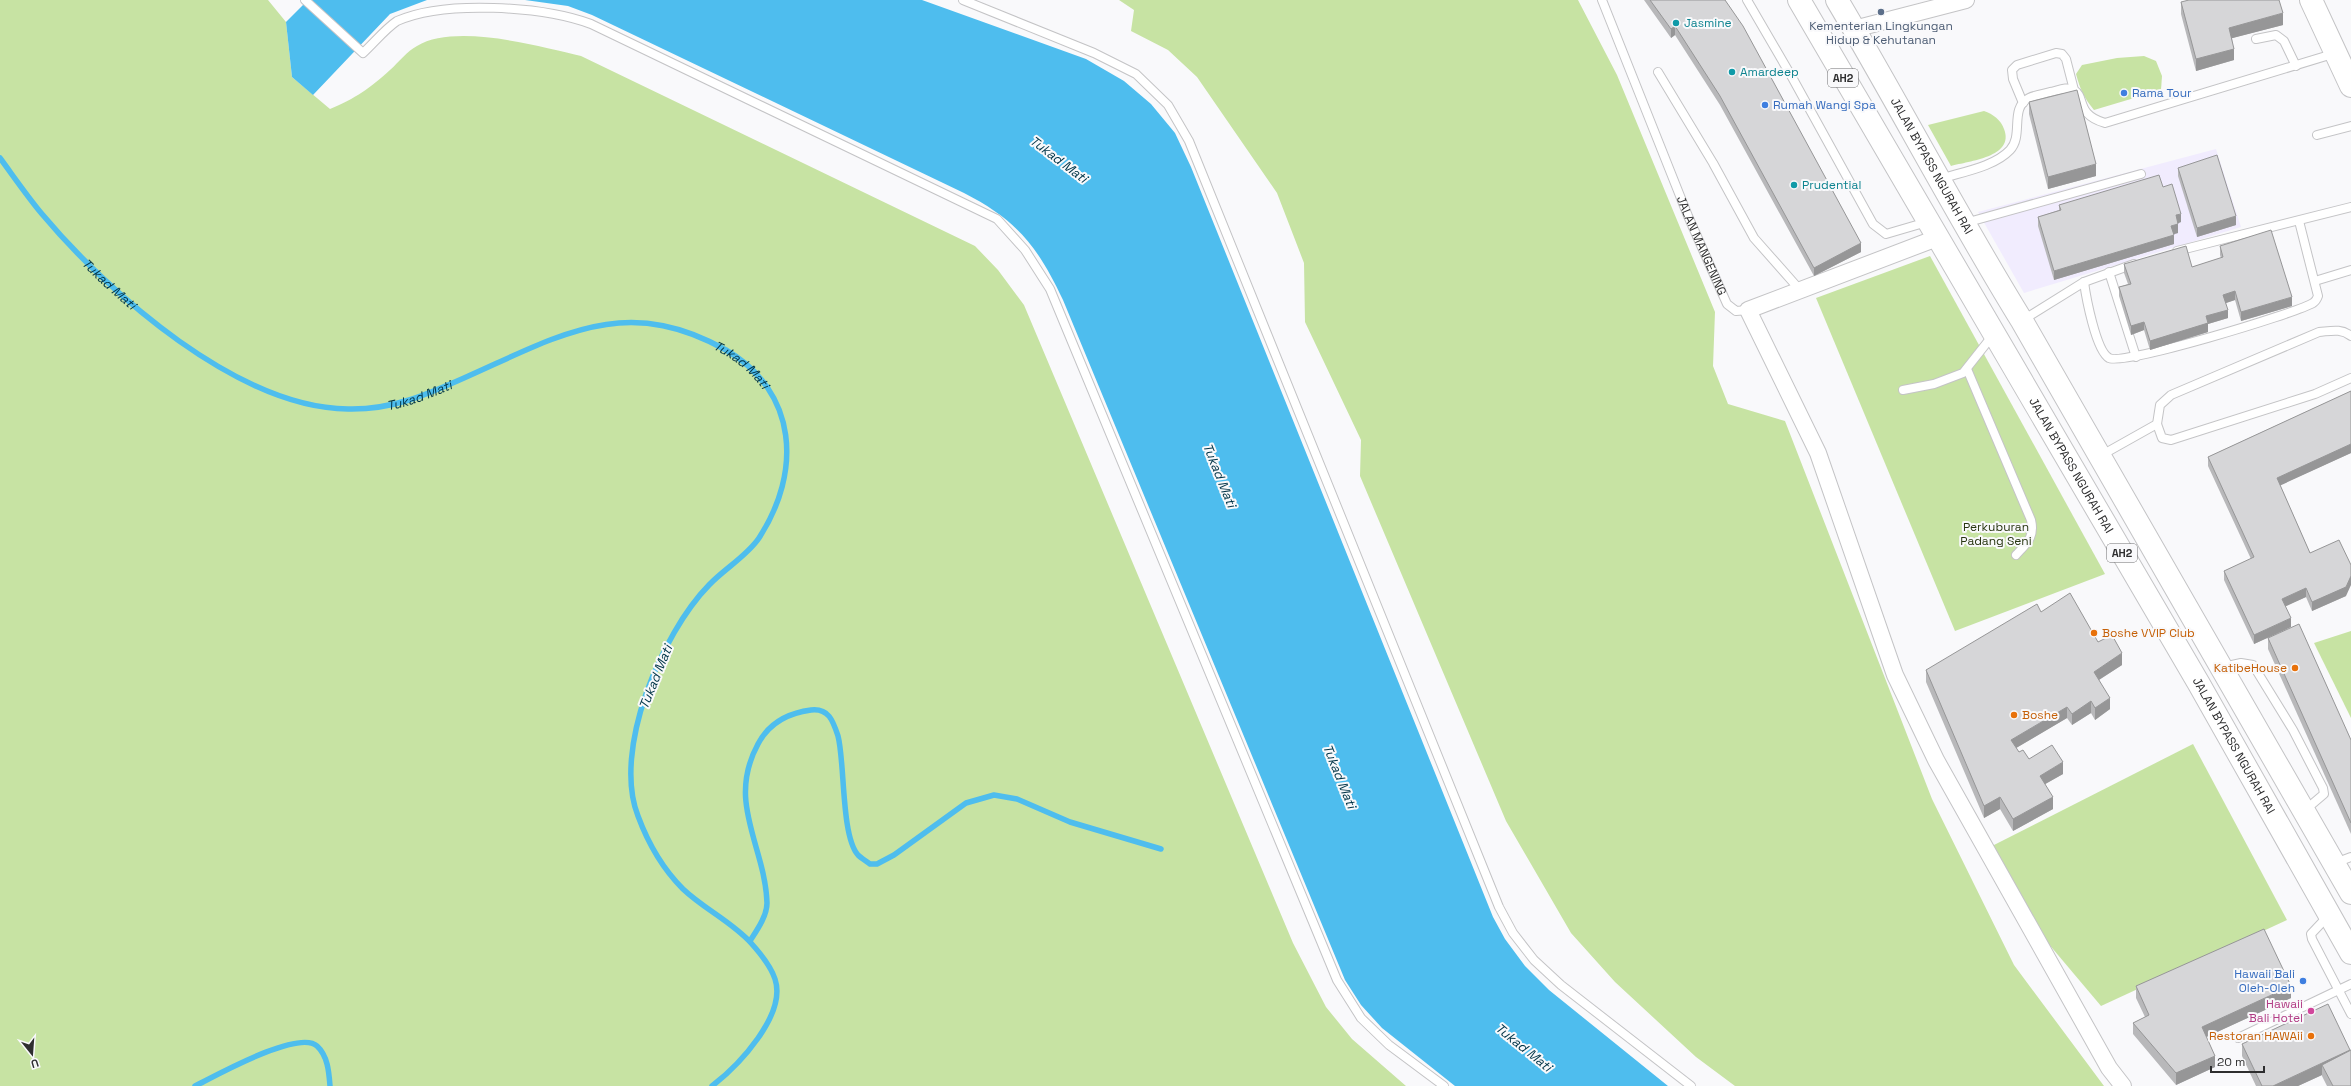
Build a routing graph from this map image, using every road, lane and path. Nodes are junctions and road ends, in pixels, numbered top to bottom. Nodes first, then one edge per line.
1 (305, 0) edge
2 (963, 0) edge
3 (1602, 0) edge
4 (1747, 0) edge
5 (1798, 0) edge
6 (1837, 0) edge
7 (1966, 0) edge
8 (2311, 0) edge
9 (1854, 29) junction
10 (2256, 39) dead end
11 (2336, 53) junction
12 (2296, 66) junction
13 (1658, 72) dead end
14 (2351, 86) edge
15 (2074, 90) junction
16 (2022, 103) junction
17 (2351, 126) edge
18 (2317, 135) dead end
19 (1917, 139) junction
20 (1888, 155) junction
21 (2141, 174) dead end
22 (1940, 179) junction
23 (2351, 208) edge
24 (2299, 221) junction
25 (1964, 224) junction
26 (1932, 230) junction
27 (2170, 253) edge
28 (2140, 262) edge
29 (2351, 270) edge
30 (2109, 272) junction
31 (2315, 281) junction
32 (2084, 282) junction
33 (1800, 290) junction
34 (1748, 310) junction
35 (2022, 321) junction
36 (1995, 333) junction
37 (2351, 336) edge
38 (2136, 357) junction
39 (1967, 369) junction
40 (2351, 378) edge
41 (1903, 390) dead end
42 (2157, 424) junction
43 (2100, 456) junction
44 (2016, 555) dead end
45 (2220, 668) junction
46 (2304, 812) junction
47 (2342, 860) edge
48 (2351, 893) edge
49 (2329, 915) junction
50 (2351, 953) edge
51 (2351, 984) edge
52 (2338, 990) junction
53 (2351, 1014) edge
54 (2238, 1038) dead end
55 (1444, 1086) edge
56 (1691, 1086) edge
57 (2123, 1086) edge

1 - 55 lane
2 - 56 lane
3 - 34 lane, JALAN MANGENING
4 - 26 lane
5 - 20 main road, JALAN BYPASS NGURAH RAI / AH2
6 - 9 main road, JALAN BYPASS NGURAH RAI / AH2
7 - 9 street
8 - 11 main road
9 - 19 main road, JALAN BYPASS NGURAH RAI / AH2
10 - 12 lane
11 - 12 lane
11 - 14 main road
12 - 15 lane
13 - 33 lane
15 - 16 lane
15 - 16 lane
16 - 22 lane
17 - 18 lane
19 - 20 main road
19 - 22 main road, JALAN BYPASS NGURAH RAI / AH2
20 - 26 main road, JALAN BYPASS NGURAH RAI / AH2
21 - 25 lane
22 - 25 main road, JALAN BYPASS NGURAH RAI / AH2
23 - 24 lane
24 - 27 lane
24 - 31 lane
25 - 35 main road, JALAN BYPASS NGURAH RAI / AH2
26 - 33 street
26 - 36 main road, JALAN BYPASS NGURAH RAI / AH2
28 - 30 lane
29 - 31 lane
30 - 32 lane
30 - 38 lane
31 - 38 lane
32 - 35 lane
32 - 38 lane
33 - 34 street
34 - 57 street
35 - 43 main road, JALAN BYPASS NGURAH RAI / AH2
36 - 39 lane
36 - 49 main road, JALAN BYPASS NGURAH RAI / AH2
37 - 42 lane
39 - 41 lane
39 - 44 lane
40 - 42 lane
42 - 43 lane
43 - 45 main road, JALAN BYPASS NGURAH RAI / AH2
45 - 46 main road, JALAN BYPASS NGURAH RAI / AH2
45 - 46 lane
46 - 47 main road, JALAN BYPASS NGURAH RAI / AH2
47 - 48 main road, JALAN BYPASS NGURAH RAI / AH2
49 - 50 main road, JALAN BYPASS NGURAH RAI / AH2
49 - 52 lane
51 - 52 lane
52 - 53 lane
52 - 54 lane

